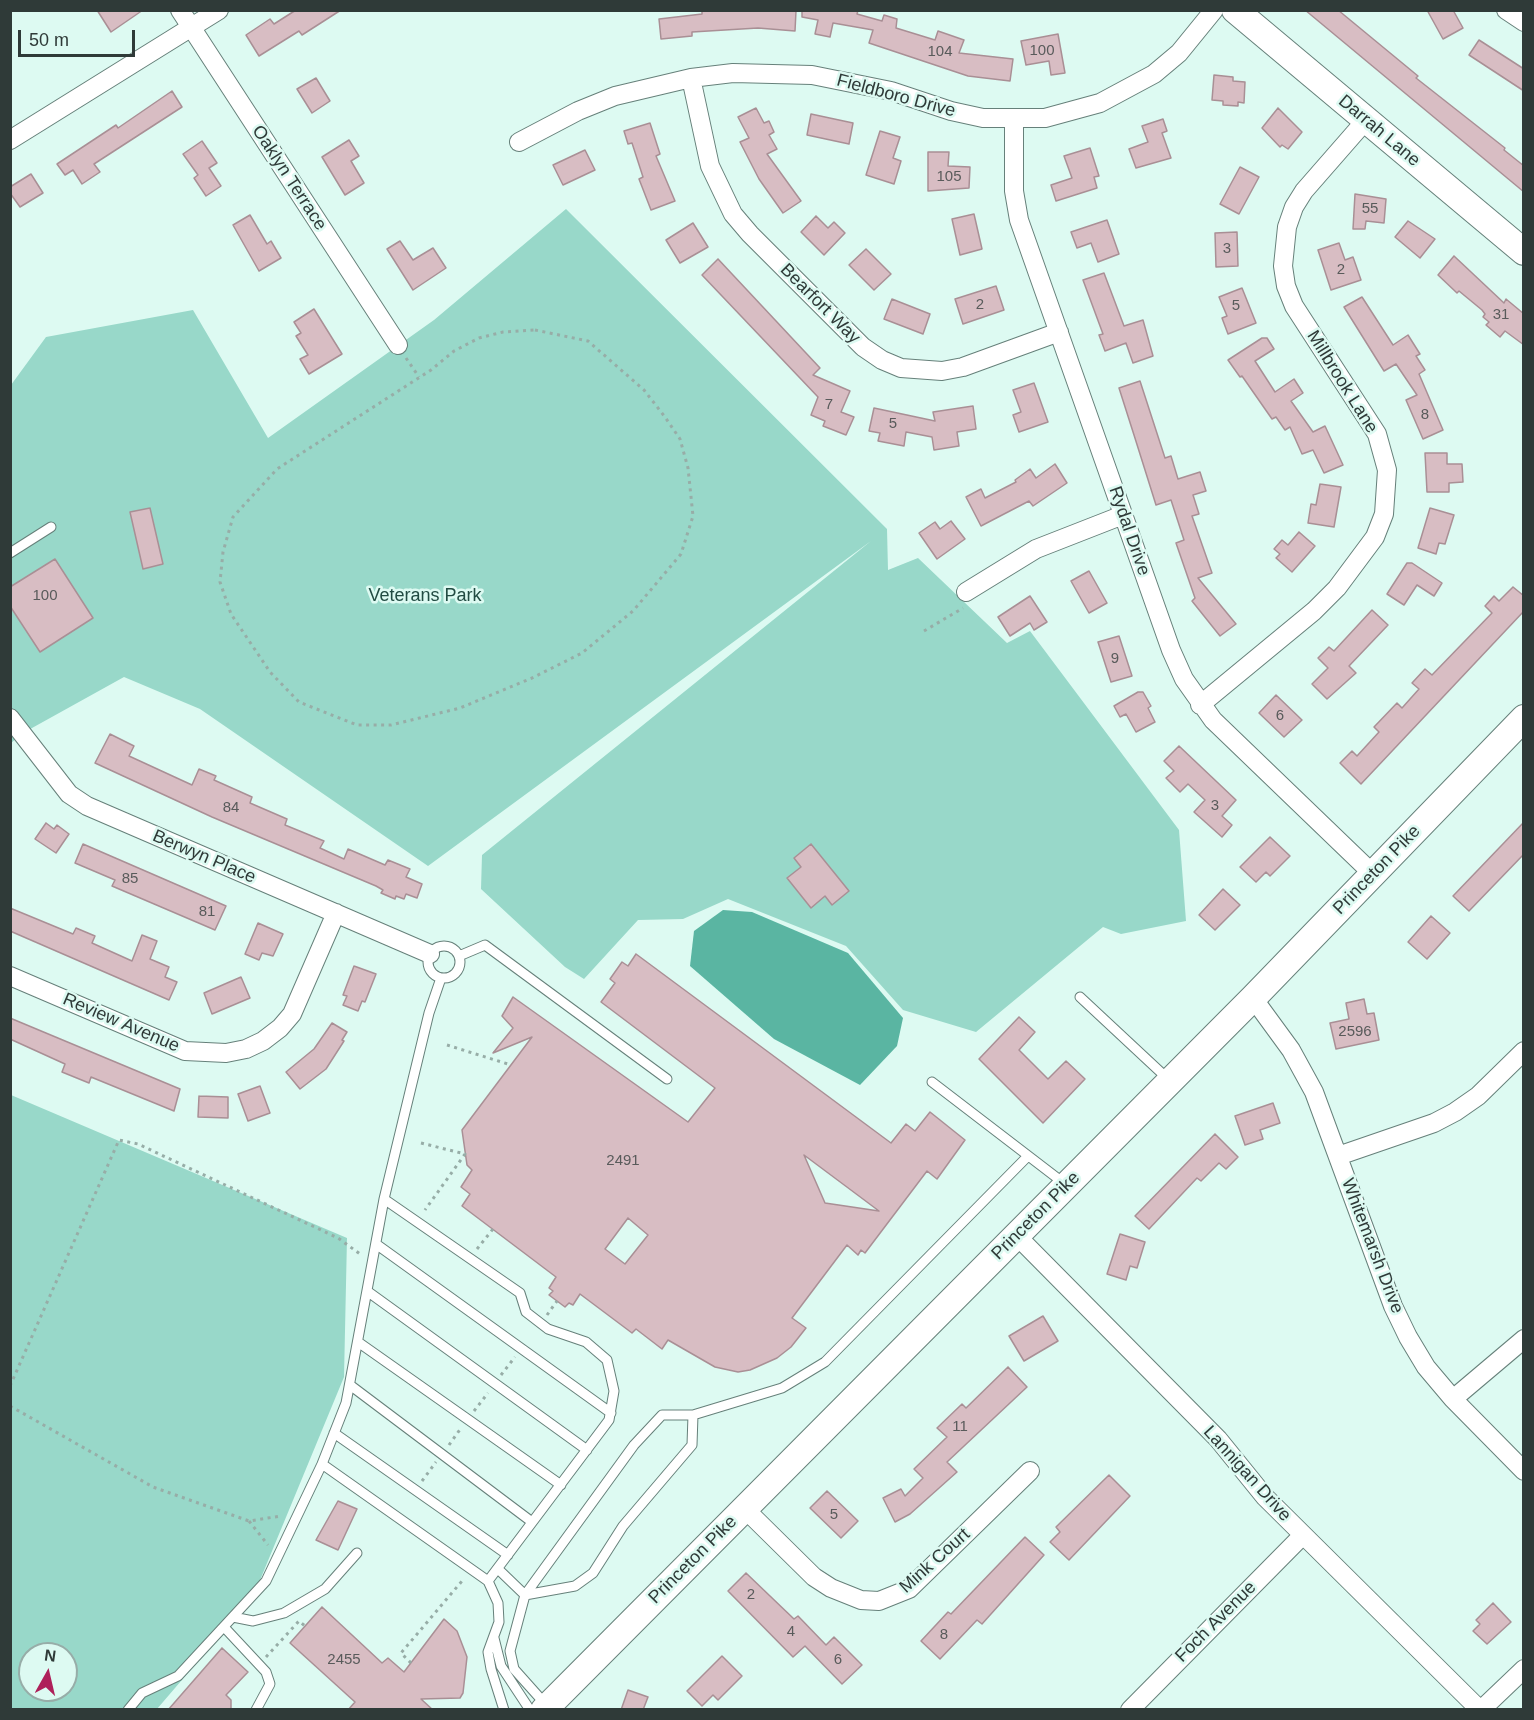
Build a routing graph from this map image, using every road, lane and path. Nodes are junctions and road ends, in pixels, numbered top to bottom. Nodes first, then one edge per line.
1 (180, 10) edge
2 (219, 10) edge
3 (1214, 10) edge
4 (1235, 10) edge
5 (1506, 10) edge
6 (1524, 22) edge
7 (191, 28) junction
8 (691, 78) junction
9 (1014, 120) junction
10 (1366, 120) junction
11 (10, 141) edge
12 (519, 142) dead end
13 (1524, 252) edge
14 (1059, 332) junction
15 (400, 349) joint
16 (419, 377) junction
17 (1123, 515) junction
18 (51, 527) dead end
19 (10, 553) edge
20 (966, 592) joint
21 (924, 631) dead end
22 (1200, 705) junction
23 (10, 718) edge
24 (1524, 718) edge
25 (1373, 874) junction
26 (336, 914) junction
27 (430, 954) junction
28 (459, 956) junction
29 (10, 976) edge
30 (441, 978) junction
31 (1080, 998) dead end
32 (1253, 998) junction
33 (447, 1045) dead end
34 (1524, 1051) edge
35 (511, 1065) dead end
36 (667, 1079) dead end
37 (932, 1082) dead end
38 (1170, 1082) junction
39 (421, 1143) dead end
40 (1028, 1156) junction
41 (1338, 1156) junction
42 (1067, 1186) junction
43 (384, 1199) junction
44 (425, 1210) dead end
45 (493, 1229) dead end
46 (1017, 1236) junction
47 (376, 1244) junction
48 (477, 1249) dead end
49 (360, 1254) dead end
50 (367, 1291) junction
51 (1524, 1339) edge
52 (357, 1342) junction
53 (350, 1385) junction
54 (10, 1386) edge
55 (1453, 1400) junction
56 (10, 1406) edge
57 (610, 1413) junction
58 (693, 1415) junction
59 (334, 1433) junction
60 (586, 1450) junction
61 (322, 1464) junction
62 (1524, 1470) edge
63 (1030, 1471) dead end
64 (561, 1485) junction
65 (745, 1509) junction
66 (281, 1516) dead end
67 (249, 1521) junction
68 (532, 1522) junction
69 (1303, 1535) junction
70 (268, 1545) dead end
71 (357, 1553) dead end
72 (508, 1555) junction
73 (498, 1569) junction
74 (462, 1581) dead end
75 (488, 1581) junction
76 (525, 1595) junction
77 (233, 1617) junction
78 (305, 1626) dead end
79 (224, 1627) junction
80 (494, 1638) junction
81 (411, 1663) dead end
82 (259, 1665) junction
83 (1524, 1669) edge
84 (541, 1708) edge
85 (128, 1710) edge
86 (256, 1710) edge
87 (504, 1710) edge
88 (1130, 1710) edge
89 (1481, 1710) edge

1 - 7 street, Oaklyn Terrace
2 - 7 street
3 - 9 street, Fieldboro Drive
4 - 10 main road, Darrah Lane
5 - 6 street
7 - 11 street
7 - 15 street, Oaklyn Terrace
8 - 9 street, Fieldboro Drive
8 - 12 street, Fieldboro Drive
8 - 14 street, Bearfort Way
9 - 14 street, Rydal Drive
10 - 13 main road, Darrah Lane
10 - 22 street, Millbrook Lane
14 - 17 street, Rydal Drive
15 - 16 path
16 - 16 path
17 - 20 street
17 - 22 street, Rydal Drive
18 - 19 lane
20 - 21 path
22 - 25 street, Rydal Drive
23 - 26 street, Berwyn Place
24 - 25 main road, Princeton Pike
25 - 32 main road, Princeton Pike
26 - 27 street, Berwyn Place
26 - 29 street, Review Avenue
27 - 28 lane
27 - 30 lane
28 - 30 lane
28 - 36 lane
30 - 43 lane
31 - 38 lane
32 - 38 main road, Princeton Pike
32 - 41 street, Whitemarsh Drive
33 - 35 path
34 - 41 street
37 - 40 lane
38 - 42 main road, Princeton Pike
39 - 44 path
40 - 42 lane
40 - 58 lane
41 - 55 street, Whitemarsh Drive
42 - 46 main road, Princeton Pike
43 - 47 lane
43 - 57 lane
45 - 48 path
46 - 65 main road, Princeton Pike
46 - 69 street, Lannigan Drive
47 - 50 lane
47 - 57 lane
49 - 54 path
50 - 52 lane
50 - 60 lane
51 - 55 street
52 - 53 lane
52 - 64 lane
53 - 59 lane
53 - 68 lane
55 - 62 street, Whitemarsh Drive
56 - 67 path
57 - 60 lane
58 - 76 lane
58 - 76 lane
59 - 61 lane
59 - 72 lane
60 - 64 lane
61 - 75 lane
61 - 77 lane
63 - 65 street, Mink Court
64 - 68 lane
65 - 84 main road, Princeton Pike
66 - 67 path
67 - 70 path
68 - 72 lane
69 - 88 street, Foch Avenue
69 - 89 street, Lannigan Drive
71 - 77 lane
72 - 73 lane
73 - 75 lane
73 - 76 lane
74 - 81 path
75 - 80 lane
76 - 84 lane
77 - 79 lane
78 - 82 path
79 - 82 lane
79 - 85 lane
80 - 84 lane
80 - 87 lane
82 - 86 lane
83 - 89 street

